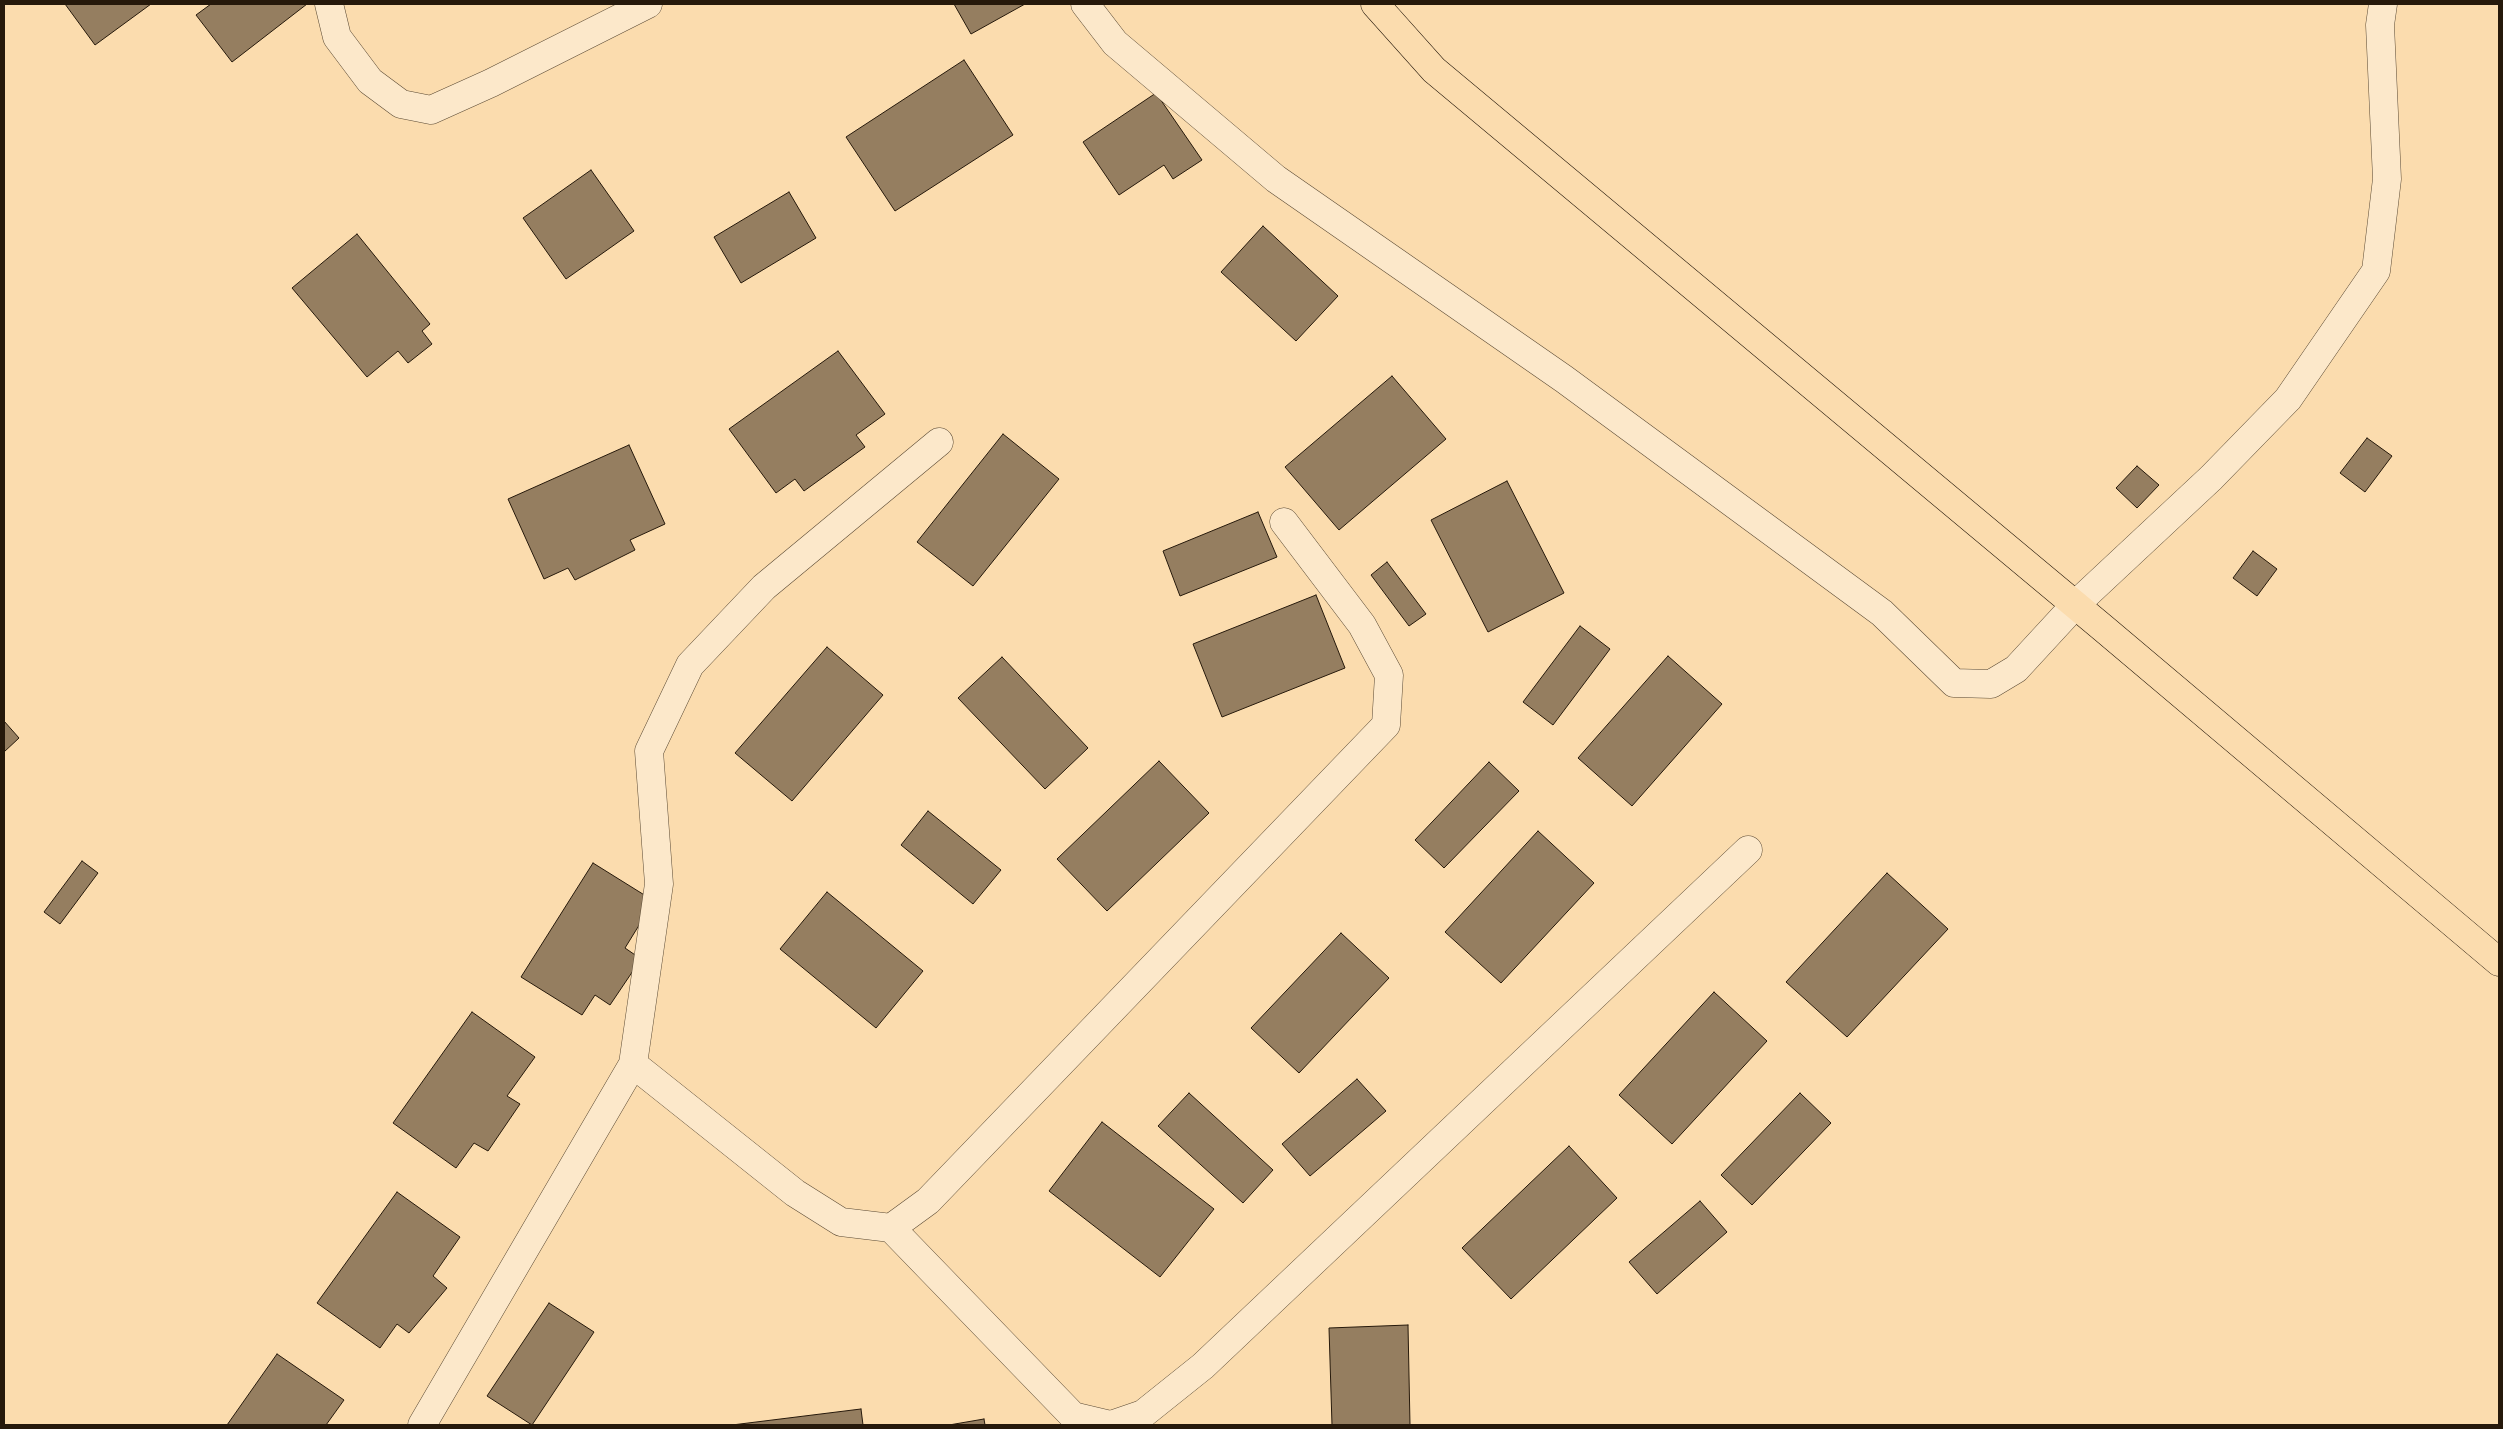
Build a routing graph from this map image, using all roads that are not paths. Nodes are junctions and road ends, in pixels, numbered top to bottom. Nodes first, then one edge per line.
1 (329, 4) edge
2 (648, 4) edge
3 (1085, 4) edge
4 (1375, 4) edge
5 (2384, 4) edge
6 (939, 442) dead end
7 (1284, 522) dead end
8 (2075, 605) junction
9 (1748, 850) dead end
10 (2499, 962) edge
11 (633, 1064) junction
12 (891, 1228) junction
13 (422, 1425) edge

1 - 2 street
3 - 8 street
4 - 8 main road
5 - 8 street
6 - 11 street
7 - 12 street
8 - 10 main road
9 - 12 street
11 - 12 street
11 - 13 street

